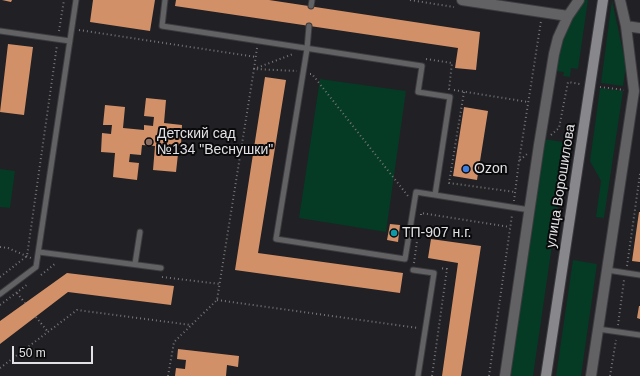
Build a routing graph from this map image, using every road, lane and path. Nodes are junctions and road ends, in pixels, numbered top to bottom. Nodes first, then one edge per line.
1 (64, 0) edge
2 (76, 0) edge
3 (165, 0) edge
4 (312, 0) edge
5 (462, 0) edge
6 (579, 0) edge
7 (603, 0) edge
8 (620, 0) edge
9 (311, 6) dead end
10 (542, 12) junction
11 (568, 16) junction
12 (309, 26) dead end
13 (626, 26) junction
14 (640, 28) edge
15 (72, 29) junction
16 (0, 31) edge
17 (58, 40) junction
18 (70, 41) junction
19 (258, 41) junction
20 (306, 49) junction
21 (256, 57) junction
22 (254, 69) junction
23 (303, 72) junction
24 (591, 86) junction
25 (464, 92) dead end
26 (636, 94) edge
27 (539, 145) junction
28 (519, 161) junction
29 (515, 192) junction
30 (435, 195) junction
31 (414, 203) junction
32 (513, 207) junction
33 (530, 210) junction
34 (421, 213) junction
35 (420, 220) dead end
36 (510, 227) junction
37 (140, 232) dead end
38 (418, 235) dead end
39 (0, 247) edge
40 (8, 248) dead end
41 (39, 252) junction
42 (135, 264) junction
43 (420, 265) dead end
44 (434, 267) dead end
45 (161, 268) dead end
46 (413, 270) dead end
47 (607, 270) junction
48 (640, 275) edge
49 (0, 277) edge
50 (11, 286) junction
51 (0, 294) edge
52 (218, 300) junction
53 (25, 303) dead end
54 (36, 317) dead end
55 (191, 325) junction
56 (425, 329) junction
57 (598, 329) junction
58 (48, 332) junction
59 (640, 335) edge
60 (0, 368) edge
61 (168, 376) edge
62 (418, 376) edge
63 (432, 376) edge
64 (489, 376) edge
65 (505, 376) edge
66 (546, 376) edge
67 (591, 376) edge

1 - 17 path
2 - 15 lane
3 - 19 lane
4 - 9 lane
5 - 10 street
6 - 11 street
7 - 24 main road, улица Ворошилова
8 - 13 street
10 - 11 street
10 - 28 path
11 - 27 street
12 - 20 lane
13 - 14 street
13 - 26 street
15 - 18 lane
15 - 21 path
16 - 17 lane
17 - 18 lane
17 - 49 path
18 - 41 lane
19 - 20 lane
19 - 21 path
20 - 22 path
20 - 23 lane
20 - 30 lane
21 - 22 path
22 - 23 path
22 - 52 path
23 - 31 path
23 - 31 lane
24 - 26 path
24 - 27 path
24 - 66 main road, улица Ворошилова
25 - 29 path
26 - 47 street
27 - 28 path
27 - 33 street
28 - 29 path
29 - 32 path
30 - 31 lane
30 - 32 lane
31 - 34 path
32 - 33 lane
32 - 36 path
33 - 65 street
34 - 35 path
34 - 36 path
36 - 64 path
37 - 42 lane
38 - 43 path
39 - 40 path
41 - 42 lane
41 - 50 lane
42 - 45 lane
44 - 63 path
46 - 56 lane
47 - 48 lane
47 - 57 street
50 - 51 lane
50 - 53 path
52 - 55 path
52 - 56 path
54 - 58 path
55 - 58 path
55 - 61 path
56 - 62 lane
57 - 59 lane
57 - 67 street
58 - 60 path

